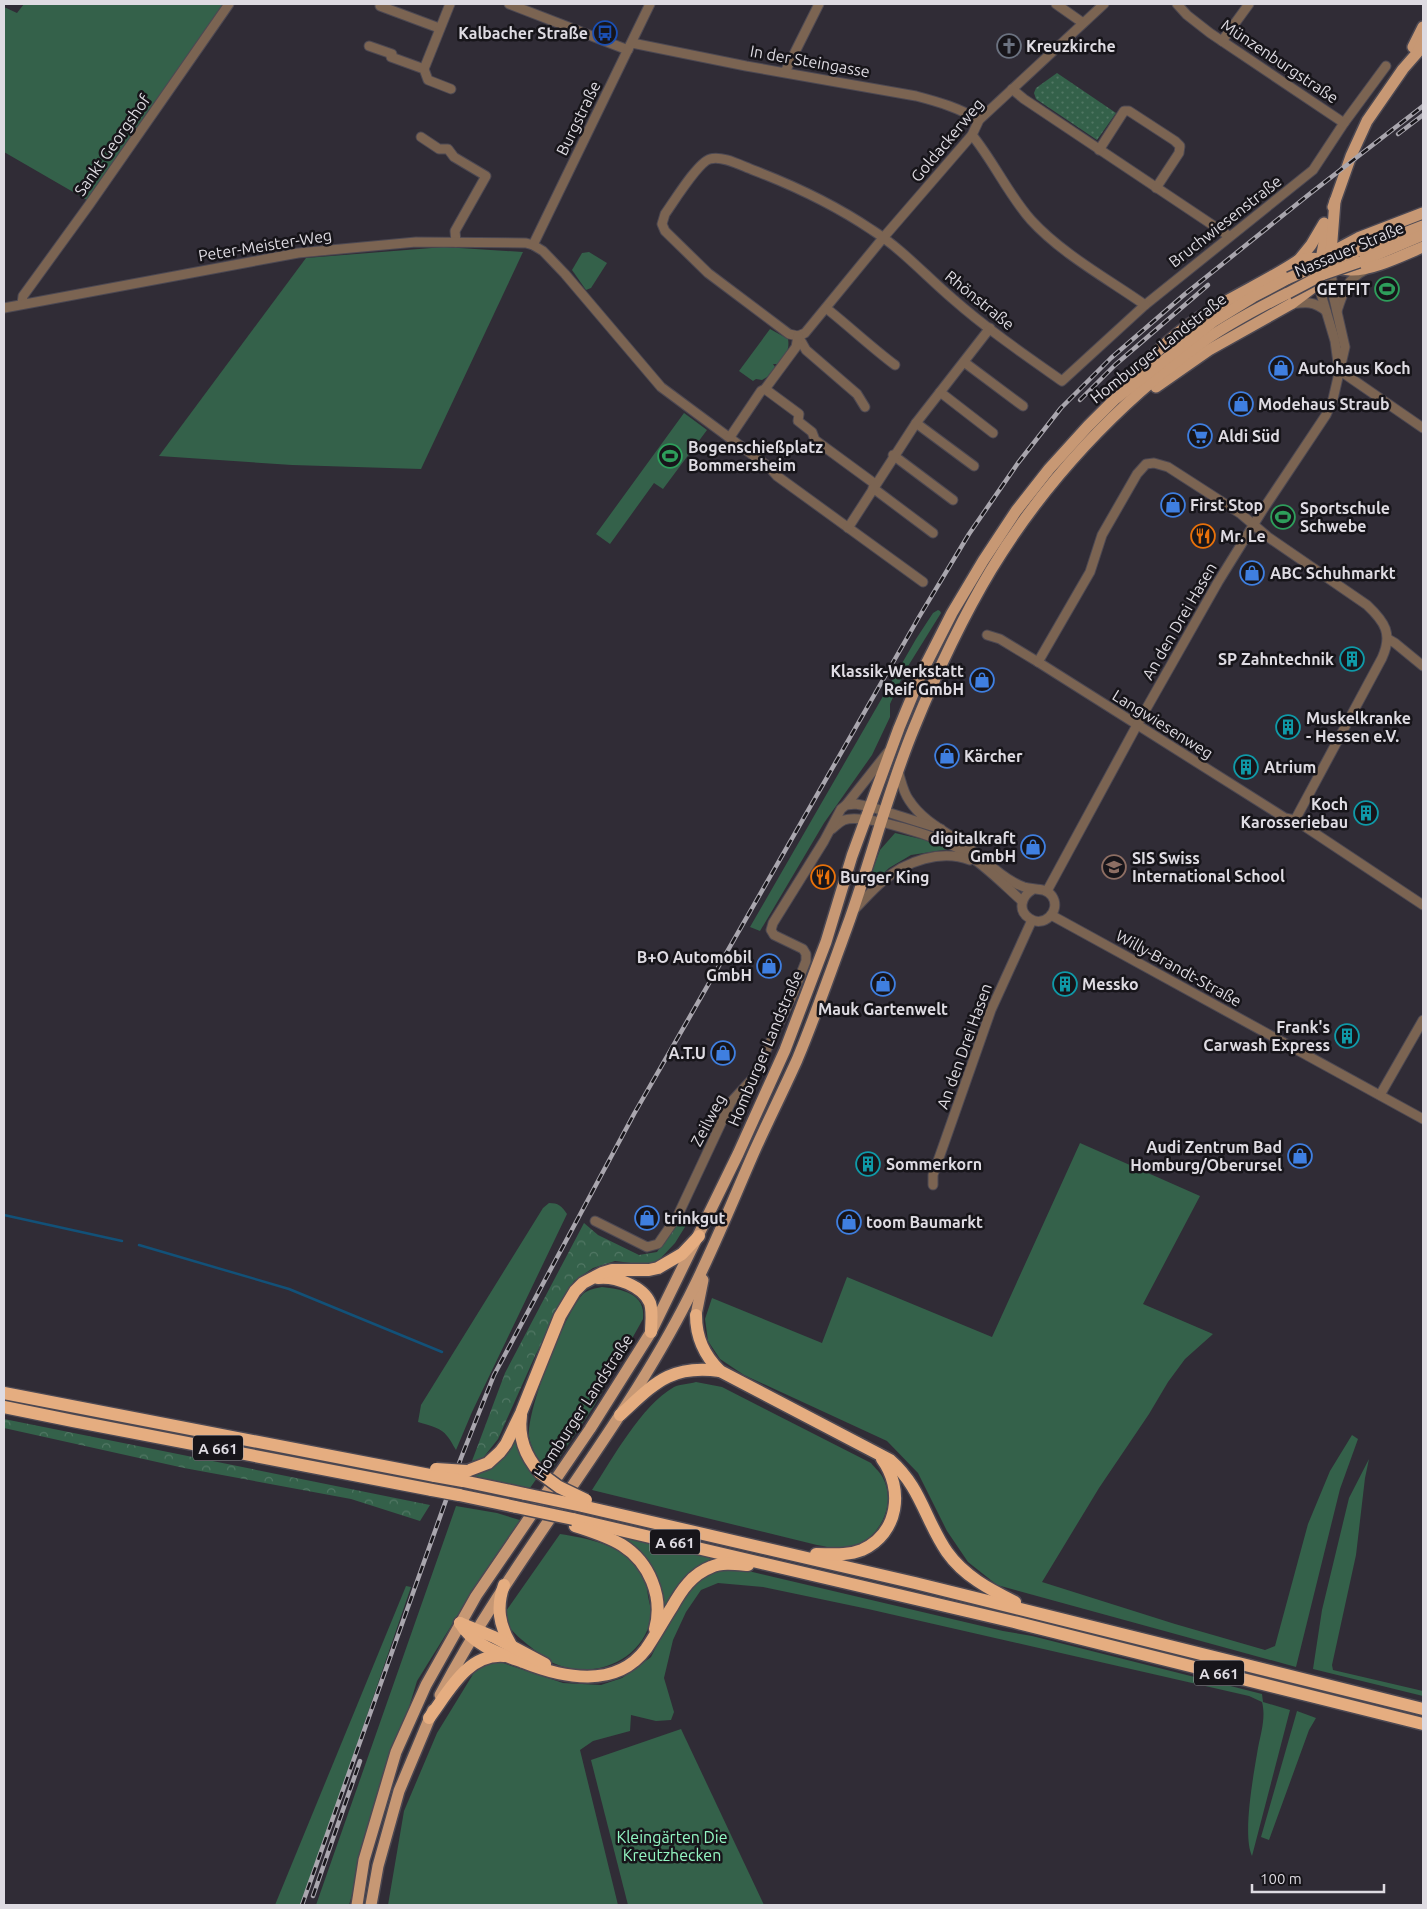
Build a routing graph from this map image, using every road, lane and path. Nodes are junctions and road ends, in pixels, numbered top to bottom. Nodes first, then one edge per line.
1 (229, 4) edge
2 (450, 4) edge
3 (510, 4) edge
4 (650, 4) edge
5 (1056, 4) edge
6 (1104, 4) edge
7 (1177, 4) edge
8 (1249, 4) edge
9 (815, 5) edge
10 (380, 6) dead end
11 (1083, 23) junction
12 (1423, 27) edge
13 (439, 28) junction
14 (1222, 40) junction
15 (1423, 41) edge
16 (369, 46) dead end
17 (630, 46) junction
18 (1386, 66) dead end
19 (424, 68) junction
20 (1403, 69) junction
21 (785, 72) junction
22 (451, 89) dead end
23 (1012, 89) junction
24 (979, 120) junction
25 (1344, 123) junction
26 (972, 135) junction
27 (421, 137) dead end
28 (1099, 150) junction
29 (1156, 188) junction
30 (1335, 201) junction
31 (1423, 213) edge
32 (1334, 224) junction
33 (1423, 226) edge
34 (1423, 235) edge
35 (1229, 236) junction
36 (883, 238) junction
37 (1358, 238) junction
38 (456, 242) junction
39 (534, 245) junction
40 (1423, 247) edge
41 (1330, 251) junction
42 (1358, 256) junction
43 (1297, 261) junction
44 (1326, 263) junction
45 (1376, 265) junction
46 (1289, 278) joint
47 (1322, 278) junction
48 (1288, 293) joint
49 (22, 304) junction
50 (1291, 304) junction
51 (1145, 305) junction
52 (4, 308) edge
53 (826, 308) junction
54 (1326, 311) junction
55 (1337, 311) junction
56 (990, 328) junction
57 (798, 336) junction
58 (964, 362) junction
59 (895, 365) dead end
60 (1339, 370) junction
61 (1062, 381) joint
62 (765, 390) junction
63 (940, 392) junction
64 (1118, 405) junction
65 (1022, 406) dead end
66 (865, 407) dead end
67 (916, 423) junction
68 (1423, 428) edge
69 (993, 432) dead end
70 (730, 437) junction
71 (894, 455) junction
72 (974, 466) dead end
73 (874, 486) junction
74 (953, 500) dead end
75 (1253, 525) junction
76 (848, 528) junction
77 (933, 533) dead end
78 (923, 582) dead end
79 (987, 635) dead end
80 (1388, 639) junction
81 (1038, 662) junction
82 (1423, 666) edge
83 (1136, 725) junction
84 (890, 750) junction
85 (898, 771) junction
86 (846, 805) junction
87 (871, 807) junction
88 (885, 811) junction
89 (866, 820) junction
90 (1295, 820) junction
91 (881, 823) junction
92 (941, 829) junction
93 (830, 831) junction
94 (979, 863) junction
95 (1032, 890) junction
96 (1046, 891) junction
97 (1022, 901) junction
98 (1423, 905) edge
99 (853, 911) junction
100 (1052, 915) junction
101 (1032, 920) junction
102 (1423, 1020) edge
103 (1380, 1095) junction
104 (1423, 1119) edge
105 (933, 1185) dead end
106 (596, 1221) dead end
107 (699, 1236) junction
108 (708, 1259) junction
109 (590, 1279) junction
110 (696, 1315) joint
111 (651, 1332) junction
112 (720, 1371) junction
113 (4, 1393) edge
114 (4, 1407) edge
115 (521, 1413) junction
116 (620, 1415) junction
117 (873, 1450) junction
118 (465, 1476) junction
119 (584, 1503) junction
120 (572, 1521) junction
121 (790, 1553) junction
122 (776, 1565) junction
123 (504, 1585) junction
124 (1037, 1613) junction
125 (460, 1623) junction
126 (474, 1633) junction
127 (653, 1637) junction
128 (509, 1651) junction
129 (1423, 1709) edge
130 (429, 1718) junction
131 (1423, 1724) edge
132 (357, 1905) edge
133 (371, 1905) edge

1 - 49 street, Sankt Georgshof
2 - 13 street
3 - 17 street
4 - 17 street, Burgstraße
5 - 11 street
6 - 11 street, Goldackerweg
7 - 14 street, Münzenburgstraße
8 - 14 street
9 - 21 street
10 - 13 street
11 - 23 street, Goldackerweg
12 - 20 main road
13 - 19 street
14 - 25 street, Münzenburgstraße
15 - 20 main road
16 - 19 street
17 - 21 street, In der Steingasse
17 - 39 street, Burgstraße
18 - 25 street, Bruchwiesenstraße
19 - 22 street
20 - 30 main road
21 - 24 street, In der Steingasse
23 - 24 street, Goldackerweg
23 - 28 street
24 - 26 street, Goldackerweg
25 - 35 street, Bruchwiesenstraße
26 - 36 street, Goldackerweg
26 - 51 street
27 - 38 street
28 - 29 street
28 - 29 street
29 - 35 street
30 - 32 main road
30 - 43 main road
30 - 44 main road
31 - 37 main road
32 - 37 main road
32 - 41 main road
33 - 42 main road, Nassauer Straße
34 - 42 main road, Nassauer Straße
35 - 51 street, Bruchwiesenstraße
36 - 53 street, Goldackerweg
36 - 56 street, Rhönstraße
36 - 57 street, Rhönstraße
37 - 41 main road
38 - 39 street, Peter-Meister-Weg
38 - 49 street, Peter-Meister-Weg
39 - 70 street
40 - 45 main road
41 - 44 main road
42 - 46 main road, Nassauer Straße, bridge
42 - 48 main road, Nassauer Straße, bridge
43 - 44 main road
43 - 64 main road
44 - 45 main road
44 - 47 main road
44 - 55 street, An den Drei Hasen
45 - 55 street
46 - 64 main road, Homburger Landstraße
47 - 50 main road
47 - 54 street, An den Drei Hasen
48 - 64 main road, Homburger Landstraße
49 - 52 street, Peter-Meister-Weg
50 - 54 street
50 - 64 main road
51 - 61 street, Bruchwiesenstraße
53 - 57 street, Goldackerweg
53 - 59 street
54 - 60 street, An den Drei Hasen
55 - 60 street, An den Drei Hasen
56 - 58 street
56 - 61 street, Rhönstraße
57 - 62 street
57 - 66 street
58 - 63 street
58 - 65 street
60 - 68 street
60 - 75 street, An den Drei Hasen
62 - 70 street
62 - 73 street
63 - 67 street
63 - 69 street
64 - 84 main road, Homburger Landstraße
64 - 85 main road, Homburger Landstraße
67 - 71 street
67 - 72 street
70 - 76 street
71 - 73 street
71 - 74 street
73 - 76 street
73 - 77 street
75 - 80 street
75 - 81 street
75 - 83 street, An den Drei Hasen
76 - 78 street
79 - 81 street, Langwiesenweg
80 - 82 street
80 - 90 street
81 - 83 street, Langwiesenweg
83 - 90 street, Langwiesenweg
83 - 96 street, An den Drei Hasen
84 - 86 street, Zeilweg
84 - 87 main road, Homburger Landstraße
85 - 88 main road, Homburger Landstraße
85 - 92 street
86 - 87 street
86 - 93 street, Zeilweg
87 - 88 street
87 - 89 main road, Homburger Landstraße
88 - 91 main road, Homburger Landstraße
88 - 92 street
89 - 91 street
89 - 93 street
89 - 107 main road, Homburger Landstraße
90 - 98 street, Langwiesenweg
91 - 94 street
91 - 99 main road, Homburger Landstraße
92 - 95 street
93 - 106 street, Zeilweg
94 - 97 street
94 - 99 street
95 - 96 street
95 - 97 street
96 - 100 street
97 - 101 street
99 - 108 main road, Homburger Landstraße
100 - 101 street
100 - 103 street, Willy-Brandt-Straße
101 - 105 street, An den Drei Hasen
102 - 103 street
103 - 104 street, Willy-Brandt-Straße
107 - 109 highway
107 - 111 main road, Homburger Landstraße
108 - 110 main road
108 - 116 main road, Homburger Landstraße
109 - 111 highway
109 - 115 highway
110 - 112 highway
111 - 125 main road, Homburger Landstraße
112 - 116 highway
112 - 117 highway
113 - 118 highway, A 661, bridge
114 - 120 highway, A 661, bridge
115 - 118 highway
115 - 119 highway, bridge
116 - 123 main road, Homburger Landstraße
117 - 121 highway
117 - 124 highway, A 661
118 - 119 highway, A 661, bridge
119 - 121 highway, A 661
120 - 122 highway, A 661
120 - 127 highway, A 661
121 - 124 highway, A 661
122 - 127 highway
122 - 131 highway, A 661
123 - 126 main road, Homburger Landstraße
123 - 128 highway
124 - 129 highway, A 661
125 - 126 highway
125 - 132 main road, Homburger Landstraße
126 - 128 highway
126 - 130 main road, Homburger Landstraße
127 - 128 highway
128 - 130 highway
130 - 133 main road, Homburger Landstraße

